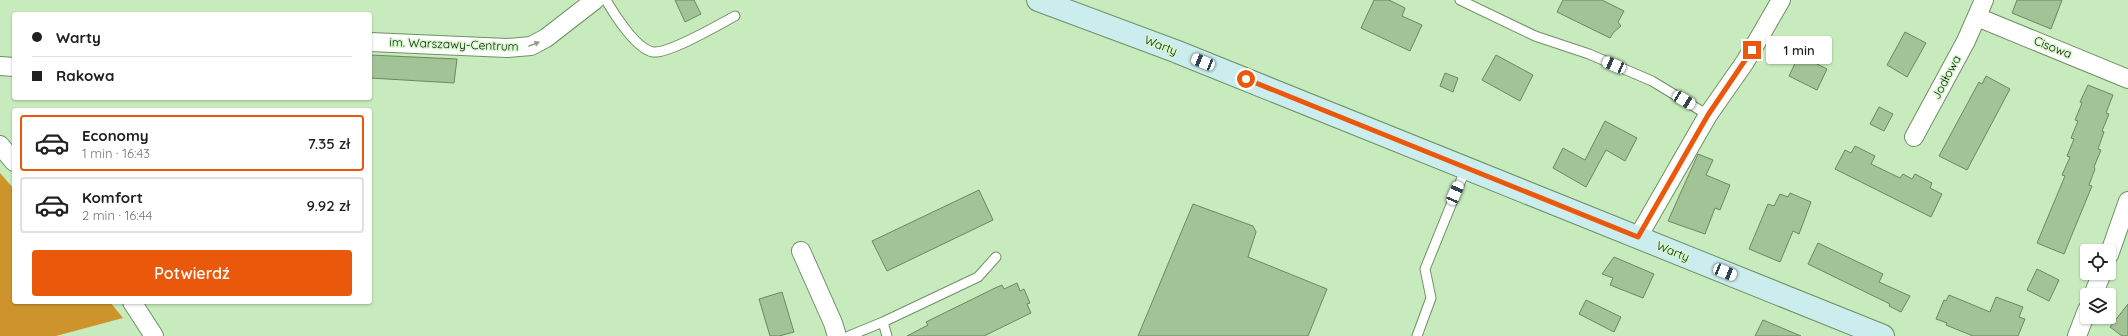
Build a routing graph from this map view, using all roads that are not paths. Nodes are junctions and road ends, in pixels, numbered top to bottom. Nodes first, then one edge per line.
1 (595, 0) edge
2 (606, 0) edge
3 (1038, 0) edge
4 (1460, 0) edge
5 (1781, 0) edge
6 (1984, 0) edge
7 (735, 16) dead end
8 (1977, 17) junction
9 (372, 42) edge
10 (0, 66) edge
11 (12, 66) edge
12 (2128, 79) edge
13 (1708, 115) junction
14 (1914, 137) dead end
15 (0, 145) edge
16 (12, 160) edge
17 (1466, 168) junction
18 (2128, 201) edge
19 (1638, 237) junction
20 (2113, 244) edge
21 (801, 251) dead end
22 (996, 257) dead end
23 (133, 304) edge
24 (883, 322) junction
25 (2082, 324) edge
26 (835, 330) edge
27 (152, 335) edge
28 (849, 336) edge
29 (887, 336) edge
30 (1417, 336) edge
31 (1883, 336) edge
32 (2077, 336) edge

9 -> 1 street, im. Warszawy-Centrum
2 - 7 lane
3 - 17 main road, Warty
4 - 13 lane
5 - 13 street
6 - 8 street, Jodłowa
8 - 12 street, Cisowa
8 - 14 street, Jodłowa
10 - 11 street
13 - 19 street
15 - 16 street
17 - 19 main road, Warty
17 - 30 lane
18 - 20 street
19 - 31 main road, Warty
21 - 26 street
22 - 24 lane
23 - 27 street
24 - 28 lane
24 - 29 lane
25 - 32 street

